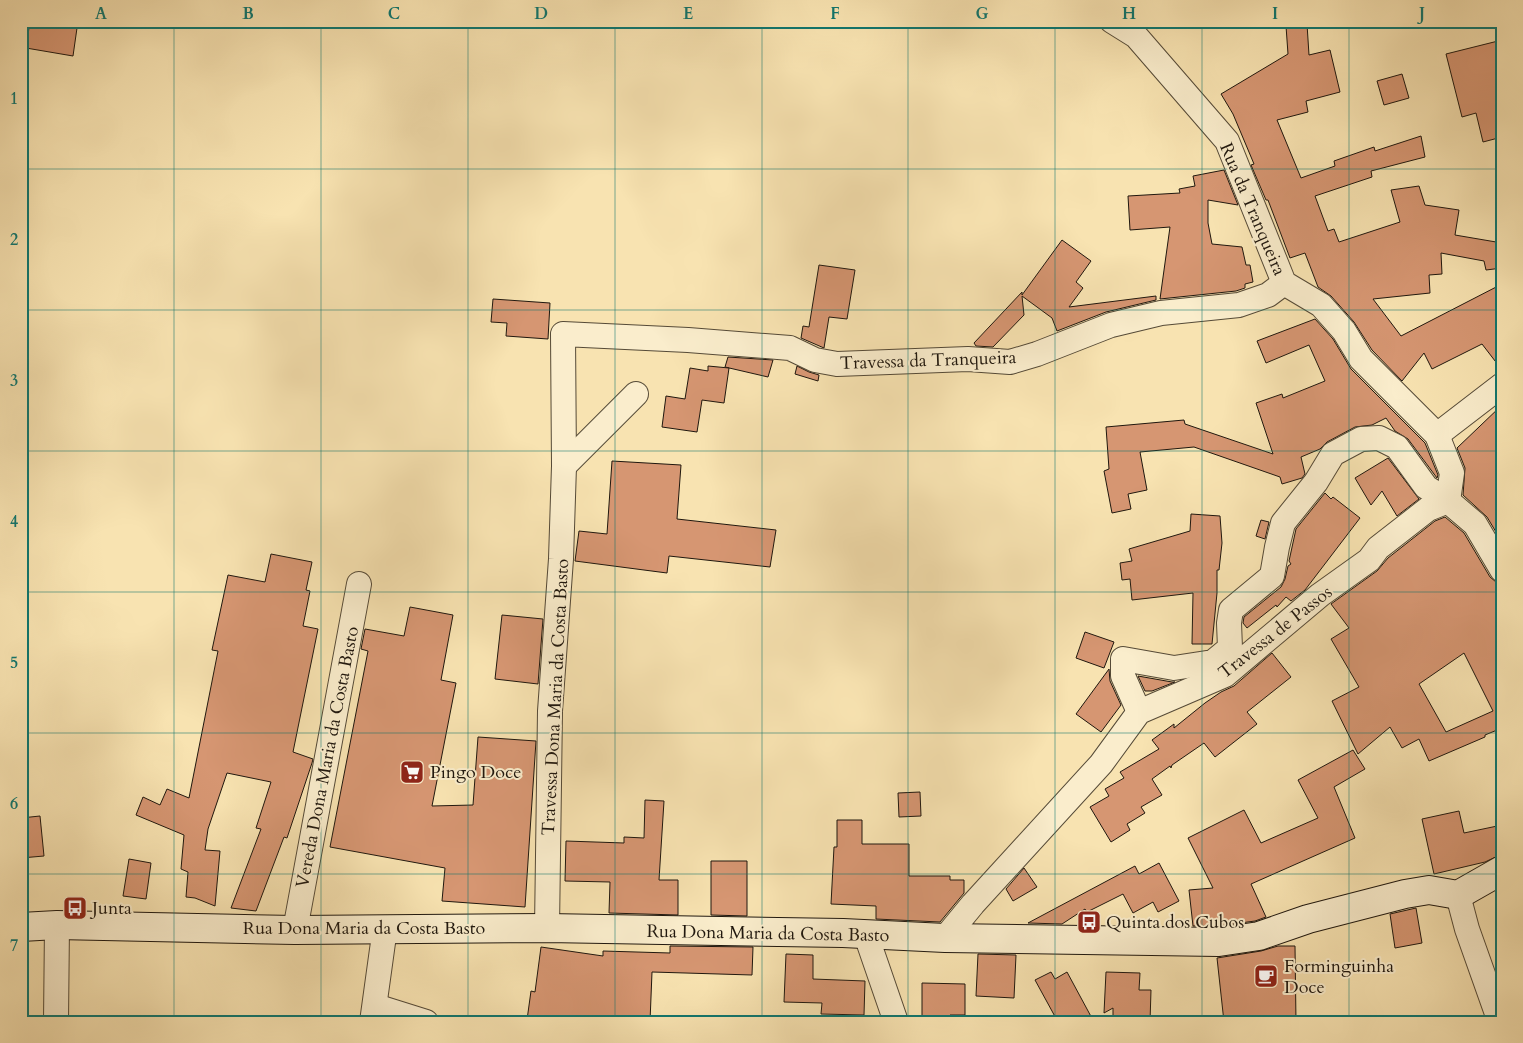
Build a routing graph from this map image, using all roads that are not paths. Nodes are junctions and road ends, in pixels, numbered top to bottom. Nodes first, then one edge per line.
1 (1112, 21) edge
2 (1284, 283) junction
3 (563, 334) joint
4 (1502, 385) edge
5 (636, 394) dead end
6 (1438, 435) junction
7 (564, 466) junction
8 (1448, 501) junction
9 (1502, 570) edge
10 (359, 584) dead end
11 (1139, 712) junction
12 (1502, 870) edge
13 (1458, 895) junction
14 (57, 925) junction
15 (21, 927) edge
16 (385, 928) junction
17 (547, 928) junction
18 (295, 930) junction
19 (866, 935) junction
20 (946, 938) junction
21 (374, 1014) edge
22 (56, 1022) edge
23 (426, 1022) edge
24 (896, 1022) edge
25 (1500, 1022) edge

1 - 2 street, Rua da Tranqueira
2 - 3 street, Travessa da Tranqueira
2 - 6 street, Rua da Tranqueira
3 - 7 street, Travessa Dona Maria da Costa Basto
4 - 6 street
5 - 7 street
6 - 8 street
7 - 17 street, Travessa Dona Maria da Costa Basto
8 - 9 street
8 - 11 street, Travessa de Passos
8 - 11 street
10 - 18 street, Vereda Dona Maria da Costa Basto
11 - 20 street
12 - 13 street
13 - 20 street, Rua Dona Maria da Costa Basto
13 - 25 street
14 - 15 street, Rua Dona Maria da Costa Basto
14 - 18 street, Rua Dona Maria da Costa Basto
14 - 22 street
16 - 17 street, Rua Dona Maria da Costa Basto
16 - 18 street, Rua Dona Maria da Costa Basto
16 - 21 street
17 - 19 street, Rua Dona Maria da Costa Basto
19 - 20 street, Rua Dona Maria da Costa Basto
19 - 24 street
21 - 23 street

